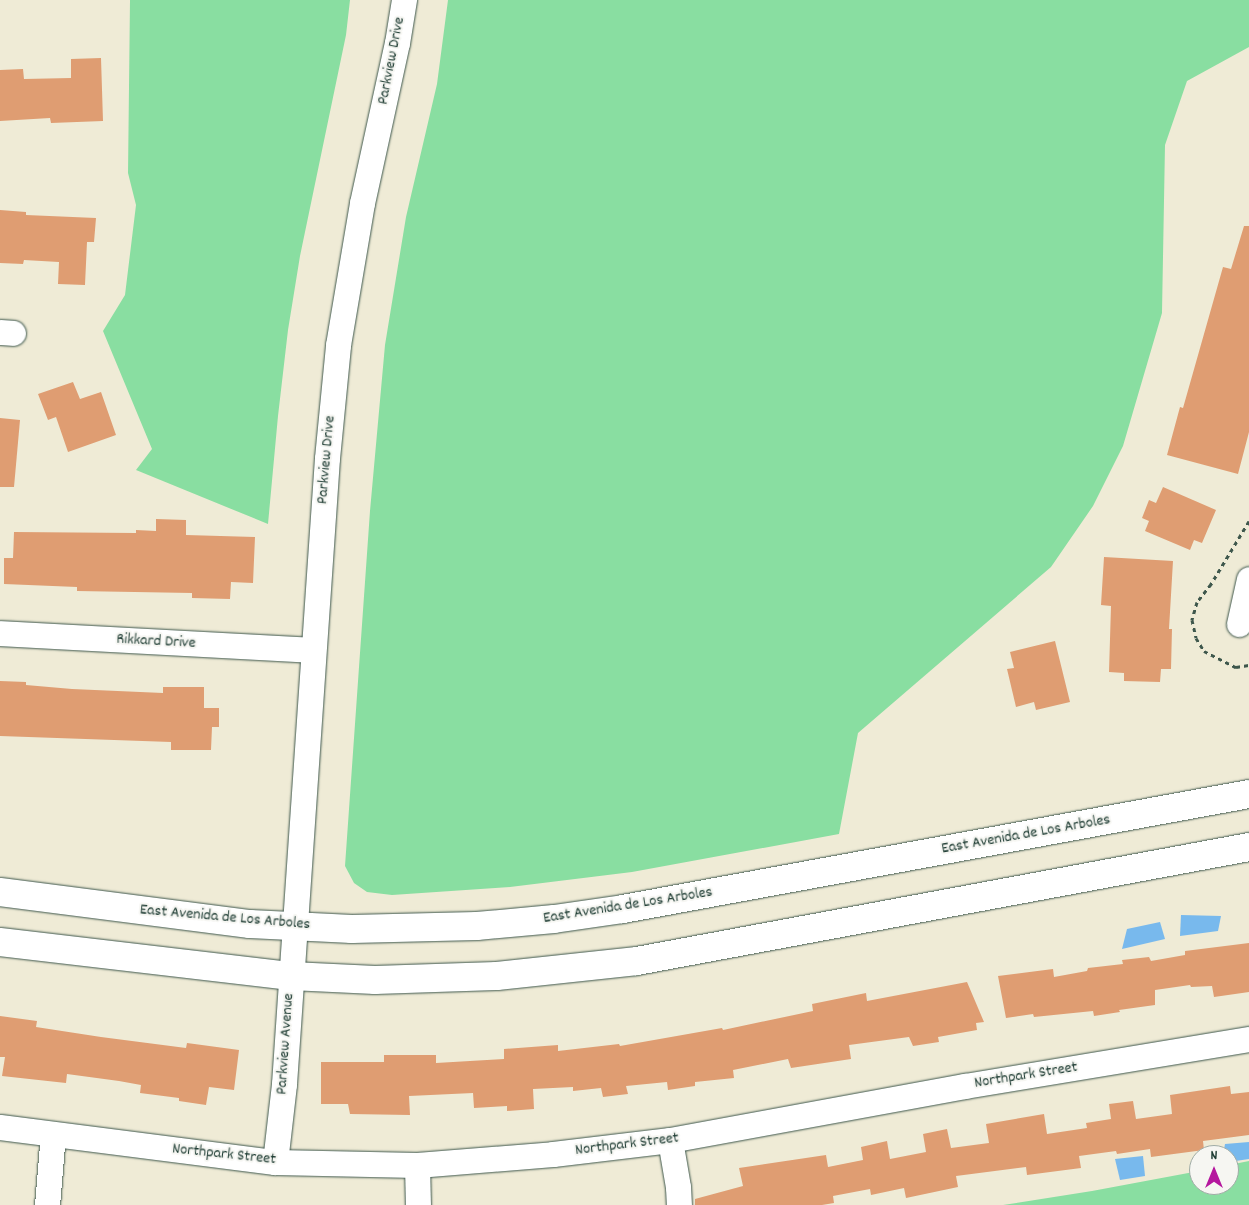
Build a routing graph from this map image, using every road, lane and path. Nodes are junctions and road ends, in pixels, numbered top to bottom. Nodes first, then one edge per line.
1 (404, 0) edge
2 (1249, 521) edge
3 (1249, 580) edge
4 (1239, 624) dead end
5 (0, 633) edge
6 (312, 650) junction
7 (1249, 665) edge
8 (1249, 794) edge
9 (1249, 847) edge
10 (0, 892) edge
11 (294, 926) junction
12 (0, 942) edge
13 (291, 976) junction
14 (1249, 1039) edge
15 (0, 1127) edge
16 (54, 1134) junction
17 (670, 1140) junction
18 (275, 1162) junction
19 (417, 1165) junction
20 (46, 1205) edge
21 (418, 1205) edge
22 (678, 1205) edge

1 - 6 street, Parkview Drive
2 - 7 path
3 - 4 street
5 - 6 street, Rikkard Drive
6 - 11 street, Parkview Drive
8 - 11 main road, East Avenida de Los Arboles
9 - 13 main road
10 - 11 main road, East Avenida de Los Arboles
11 - 13 street, Parkview Avenue
12 - 13 main road
13 - 18 street, Parkview Avenue
14 - 17 street, Northpark Street
15 - 16 street, Northpark Street
16 - 18 street, Northpark Street
16 - 20 street
17 - 19 street, Northpark Street
17 - 22 street
18 - 19 street, Northpark Street
19 - 21 street

